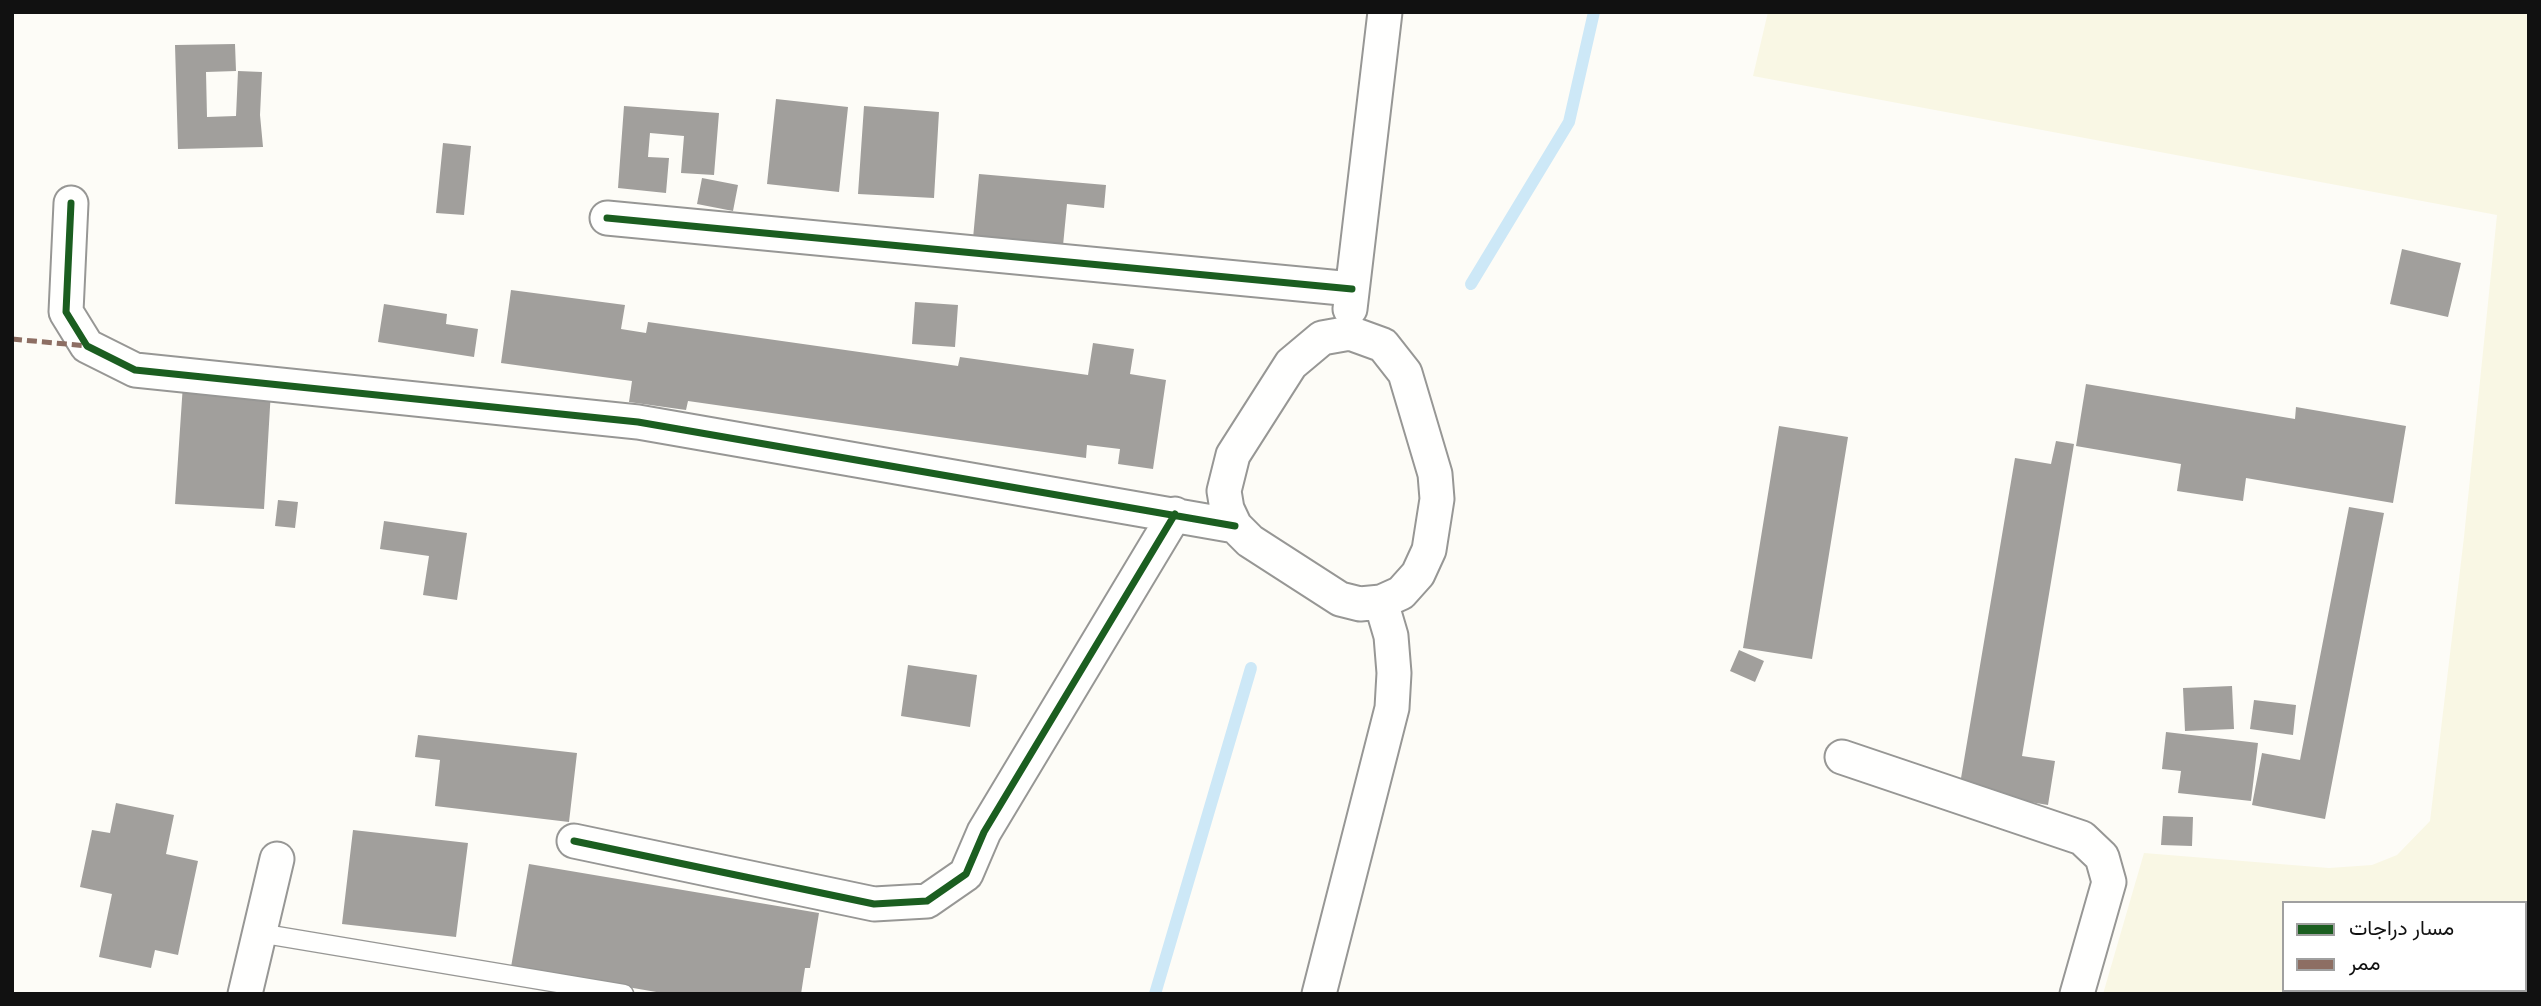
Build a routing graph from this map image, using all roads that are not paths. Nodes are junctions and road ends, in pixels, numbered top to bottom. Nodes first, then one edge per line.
1 (1385, 12) edge
2 (71, 203) dead end
3 (607, 218) dead end
4 (1352, 289) junction
5 (1350, 333) junction
6 (1175, 514) junction
7 (1235, 526) junction
8 (1381, 602) junction
9 (1842, 757) dead end
10 (574, 841) dead end
11 (277, 859) dead end
12 (260, 933) junction
13 (245, 994) edge
14 (624, 994) edge
15 (1319, 994) edge
16 (2077, 994) edge

1 - 4 street
2 - 6 street
3 - 4 street
4 - 5 street
5 - 7 street
5 - 8 street
6 - 7 street
6 - 10 street
7 - 8 street
8 - 15 street
9 - 16 street
11 - 12 street
12 - 13 street
12 - 14 lane

